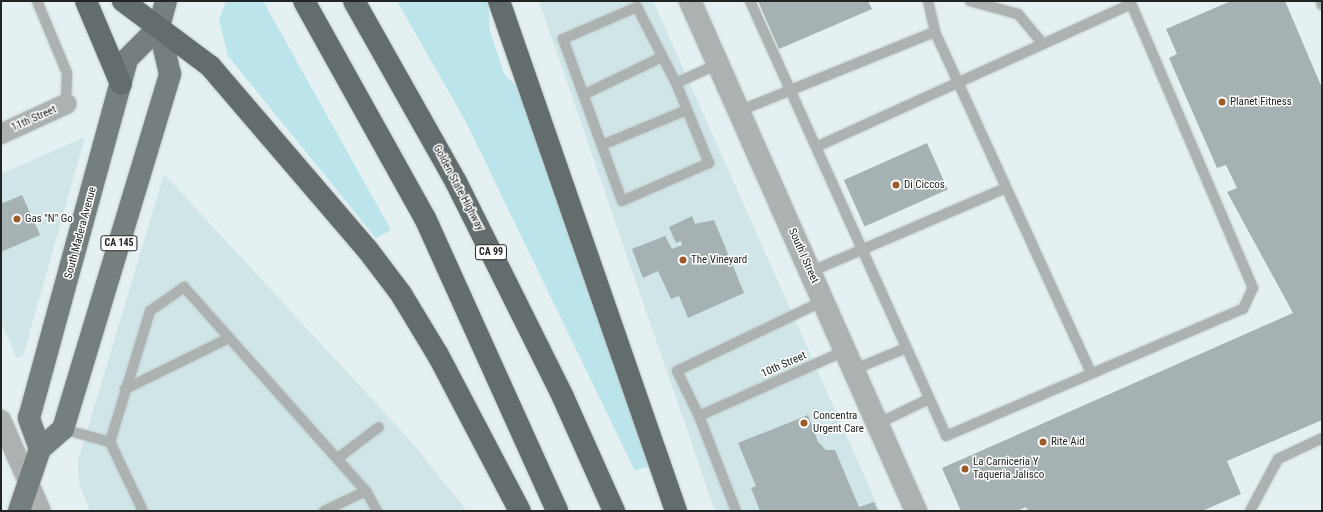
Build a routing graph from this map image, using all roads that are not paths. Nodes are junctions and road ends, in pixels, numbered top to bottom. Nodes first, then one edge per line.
1 (37, 1) edge
2 (86, 1) edge
3 (123, 1) edge
4 (166, 1) edge
5 (304, 1) edge
6 (354, 1) edge
7 (499, 1) edge
8 (690, 1) edge
9 (750, 1) edge
10 (928, 1) edge
11 (970, 1) edge
12 (1321, 1) edge
13 (1129, 3) edge
14 (1322, 5) edge
15 (159, 27) junction
16 (935, 32) junction
17 (1043, 44) junction
18 (662, 56) junction
19 (718, 64) junction
20 (676, 83) junction
21 (958, 83) junction
22 (120, 84) junction
23 (791, 92) junction
24 (583, 95) junction
25 (66, 104) joint
26 (687, 110) junction
27 (739, 111) junction
28 (1, 134) edge
29 (602, 145) junction
30 (816, 147) junction
31 (1006, 188) junction
32 (861, 248) junction
33 (810, 272) junction
34 (823, 301) junction
35 (228, 338) junction
36 (906, 348) junction
37 (849, 360) junction
38 (1091, 373) junction
39 (125, 389) junction
40 (929, 399) junction
41 (699, 416) junction
42 (1, 420) edge
43 (877, 424) junction
44 (379, 427) dead end
45 (63, 429) junction
46 (1322, 438) edge
47 (110, 442) junction
48 (40, 449) junction
49 (338, 458) junction
50 (28, 483) junction
51 (366, 491) junction
52 (19, 511) edge
53 (41, 511) edge
54 (143, 511) edge
55 (324, 511) edge
56 (377, 511) edge
57 (520, 511) edge
58 (557, 511) edge
59 (614, 511) edge
60 (676, 511) edge
61 (736, 511) edge
62 (916, 511) edge
63 (1250, 511) edge

1 - 25 lane
2 - 22 highway
3 - 15 highway
4 - 15 main road, South Madera Avenue / CA 145
5 - 58 highway
6 - 59 highway, Golden State Highway / CA 99
7 - 60 highway
8 - 19 street, South I Street
9 - 23 lane
10 - 16 lane
11 - 17 lane
12 - 14 lane
13 - 17 lane
13 - 38 lane
15 - 22 main road, South Madera Avenue / CA 145
15 - 45 main road, South Madera Avenue / CA 145
15 - 57 highway
16 - 21 lane
16 - 23 lane
17 - 21 lane
18 - 20 lane
18 - 24 lane
18 - 24 lane
19 - 20 lane
19 - 27 street, South I Street
20 - 26 lane
21 - 30 lane
21 - 31 lane
22 - 48 main road, South Madera Avenue / CA 145
23 - 27 lane
23 - 30 lane
24 - 29 lane
25 - 28 street, 11th Street
26 - 29 lane
26 - 29 lane
27 - 33 street, South I Street
30 - 32 lane
31 - 32 lane
31 - 38 lane
32 - 33 lane
32 - 36 lane
33 - 34 street, South I Street
34 - 37 street, South I Street
34 - 41 lane
35 - 39 lane
35 - 39 lane
35 - 49 lane
36 - 37 lane, 10th Street
36 - 40 lane
37 - 41 lane, 10th Street
37 - 43 street, South I Street
38 - 40 lane
39 - 47 lane
40 - 43 lane
41 - 61 lane
42 - 50 street
43 - 62 street, South I Street
44 - 49 lane
45 - 47 lane
45 - 48 main road
46 - 63 lane
47 - 54 lane
48 - 50 main road
49 - 51 lane
50 - 52 main road
50 - 53 street
51 - 55 lane
51 - 56 lane

